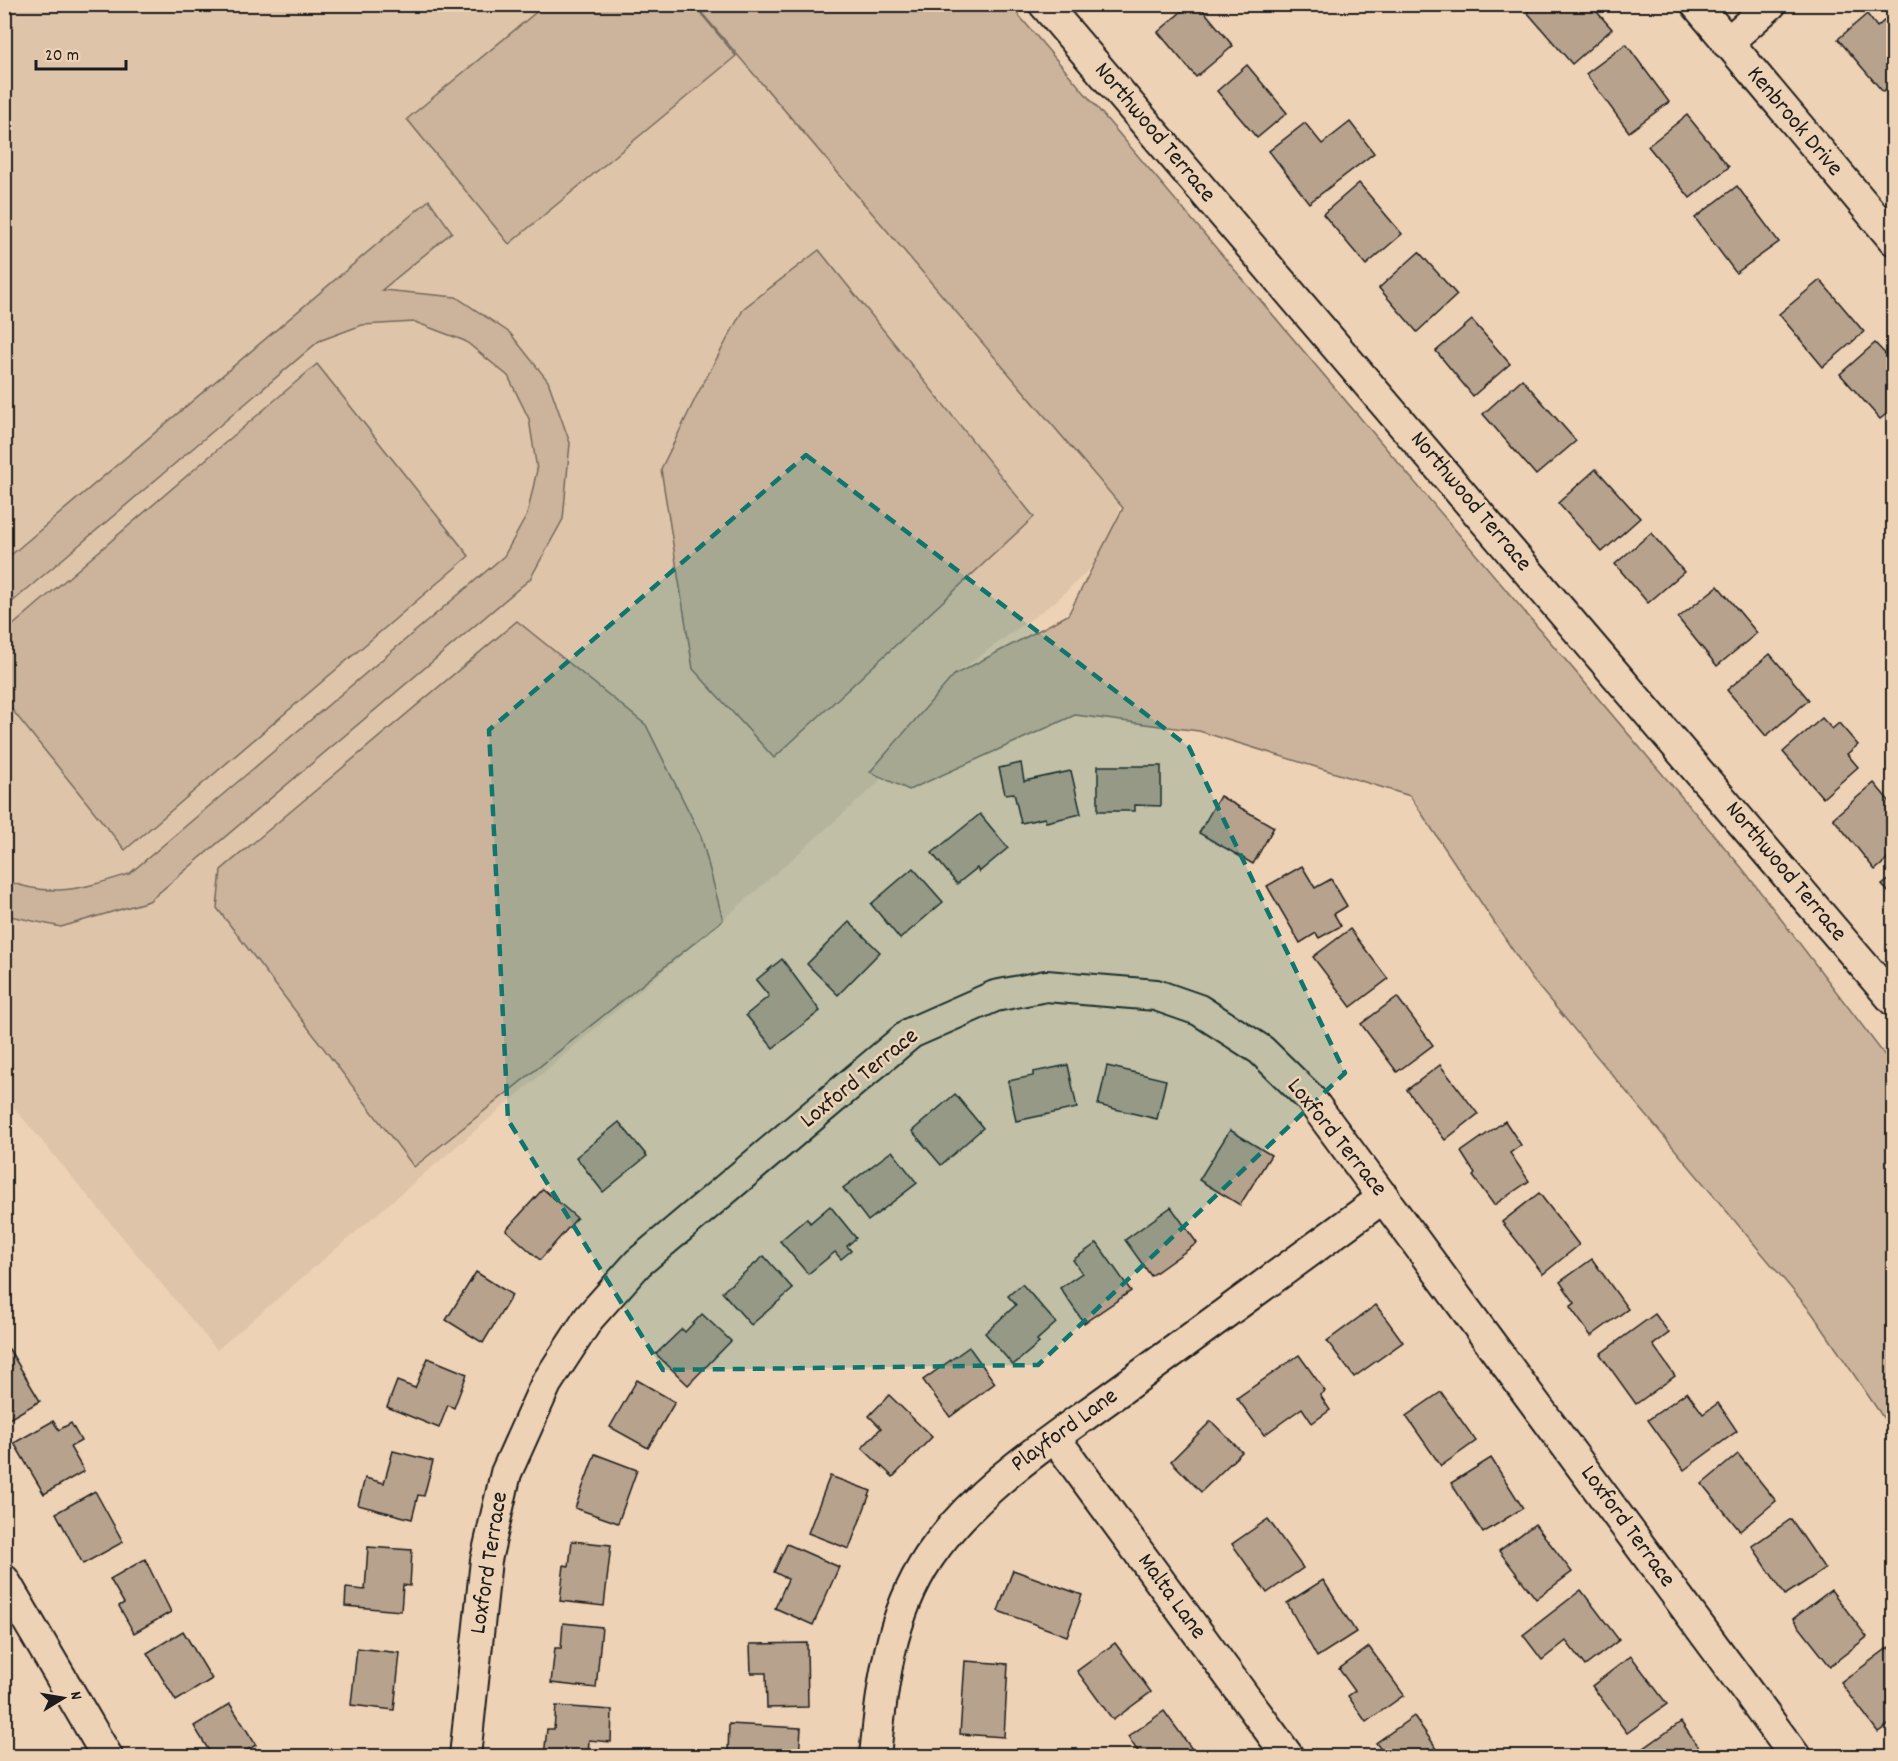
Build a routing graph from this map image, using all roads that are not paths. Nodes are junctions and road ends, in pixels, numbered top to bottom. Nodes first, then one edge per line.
1 (1044, 4) edge
2 (1696, 4) edge
3 (1771, 4) edge
4 (1727, 43) junction
5 (1893, 240) edge
6 (1893, 1001) edge
7 (1384, 1197) junction
8 (1055, 1438) junction
9 (4, 1580) edge
10 (107, 1756) edge
11 (465, 1756) edge
12 (875, 1756) edge
13 (1288, 1756) edge
14 (1796, 1756) edge

1 - 6 street, Northwood Terrace
2 - 4 street, Kenbrook Drive
3 - 4 street
4 - 5 street, Kenbrook Drive
7 - 8 street, Playford Lane
7 - 11 street, Loxford Terrace
7 - 14 street, Loxford Terrace
8 - 12 street, Playford Lane
8 - 13 street, Malta Lane
9 - 10 street

